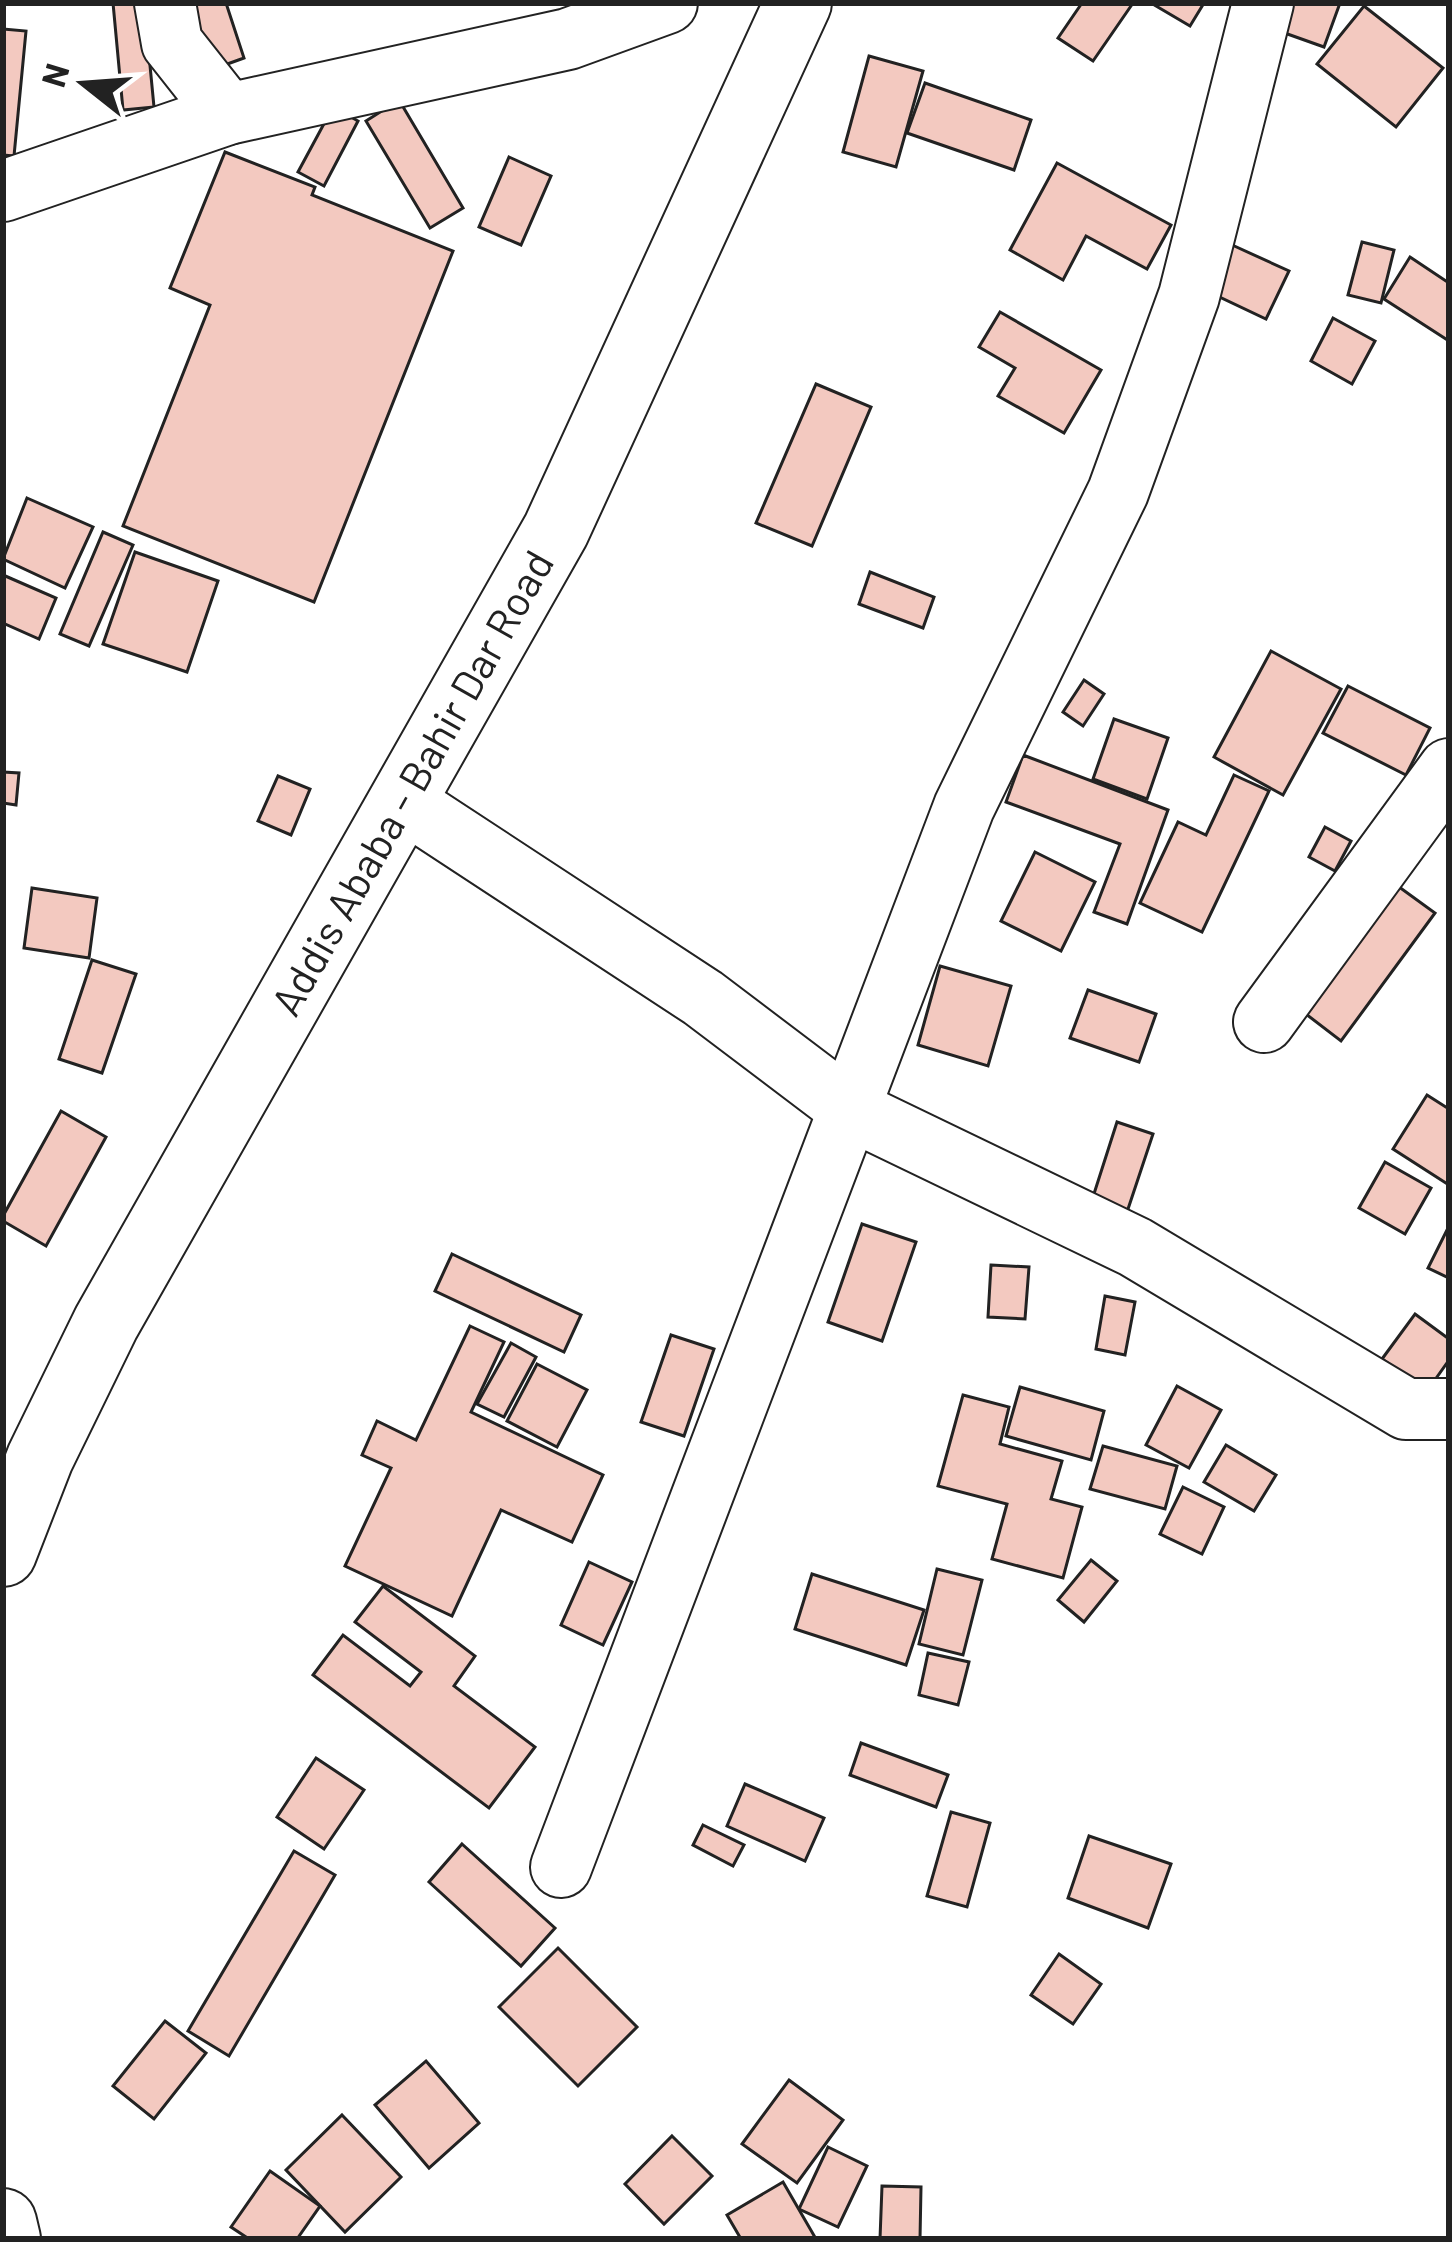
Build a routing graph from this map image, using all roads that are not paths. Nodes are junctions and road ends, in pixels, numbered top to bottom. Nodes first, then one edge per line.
1 (165, 3) edge
2 (667, 3) edge
3 (798, 3) edge
4 (1263, 3) edge
5 (228, 114) junction
6 (3, 191) edge
7 (1449, 769) edge
8 (401, 800) junction
9 (1264, 1022) dead end
10 (851, 1110) junction
11 (1449, 1409) edge
12 (3, 1553) edge
13 (561, 1867) dead end
14 (3, 2222) edge
15 (7, 2239) edge

1 - 5 street
2 - 5 street
3 - 8 highway, Addis Ababa - Bahir Dar Road
4 - 10 street
5 - 6 street
7 - 9 street
8 - 10 street
8 - 12 highway, Addis Ababa - Bahir Dar Road
10 - 11 street
10 - 13 street
14 - 15 highway

